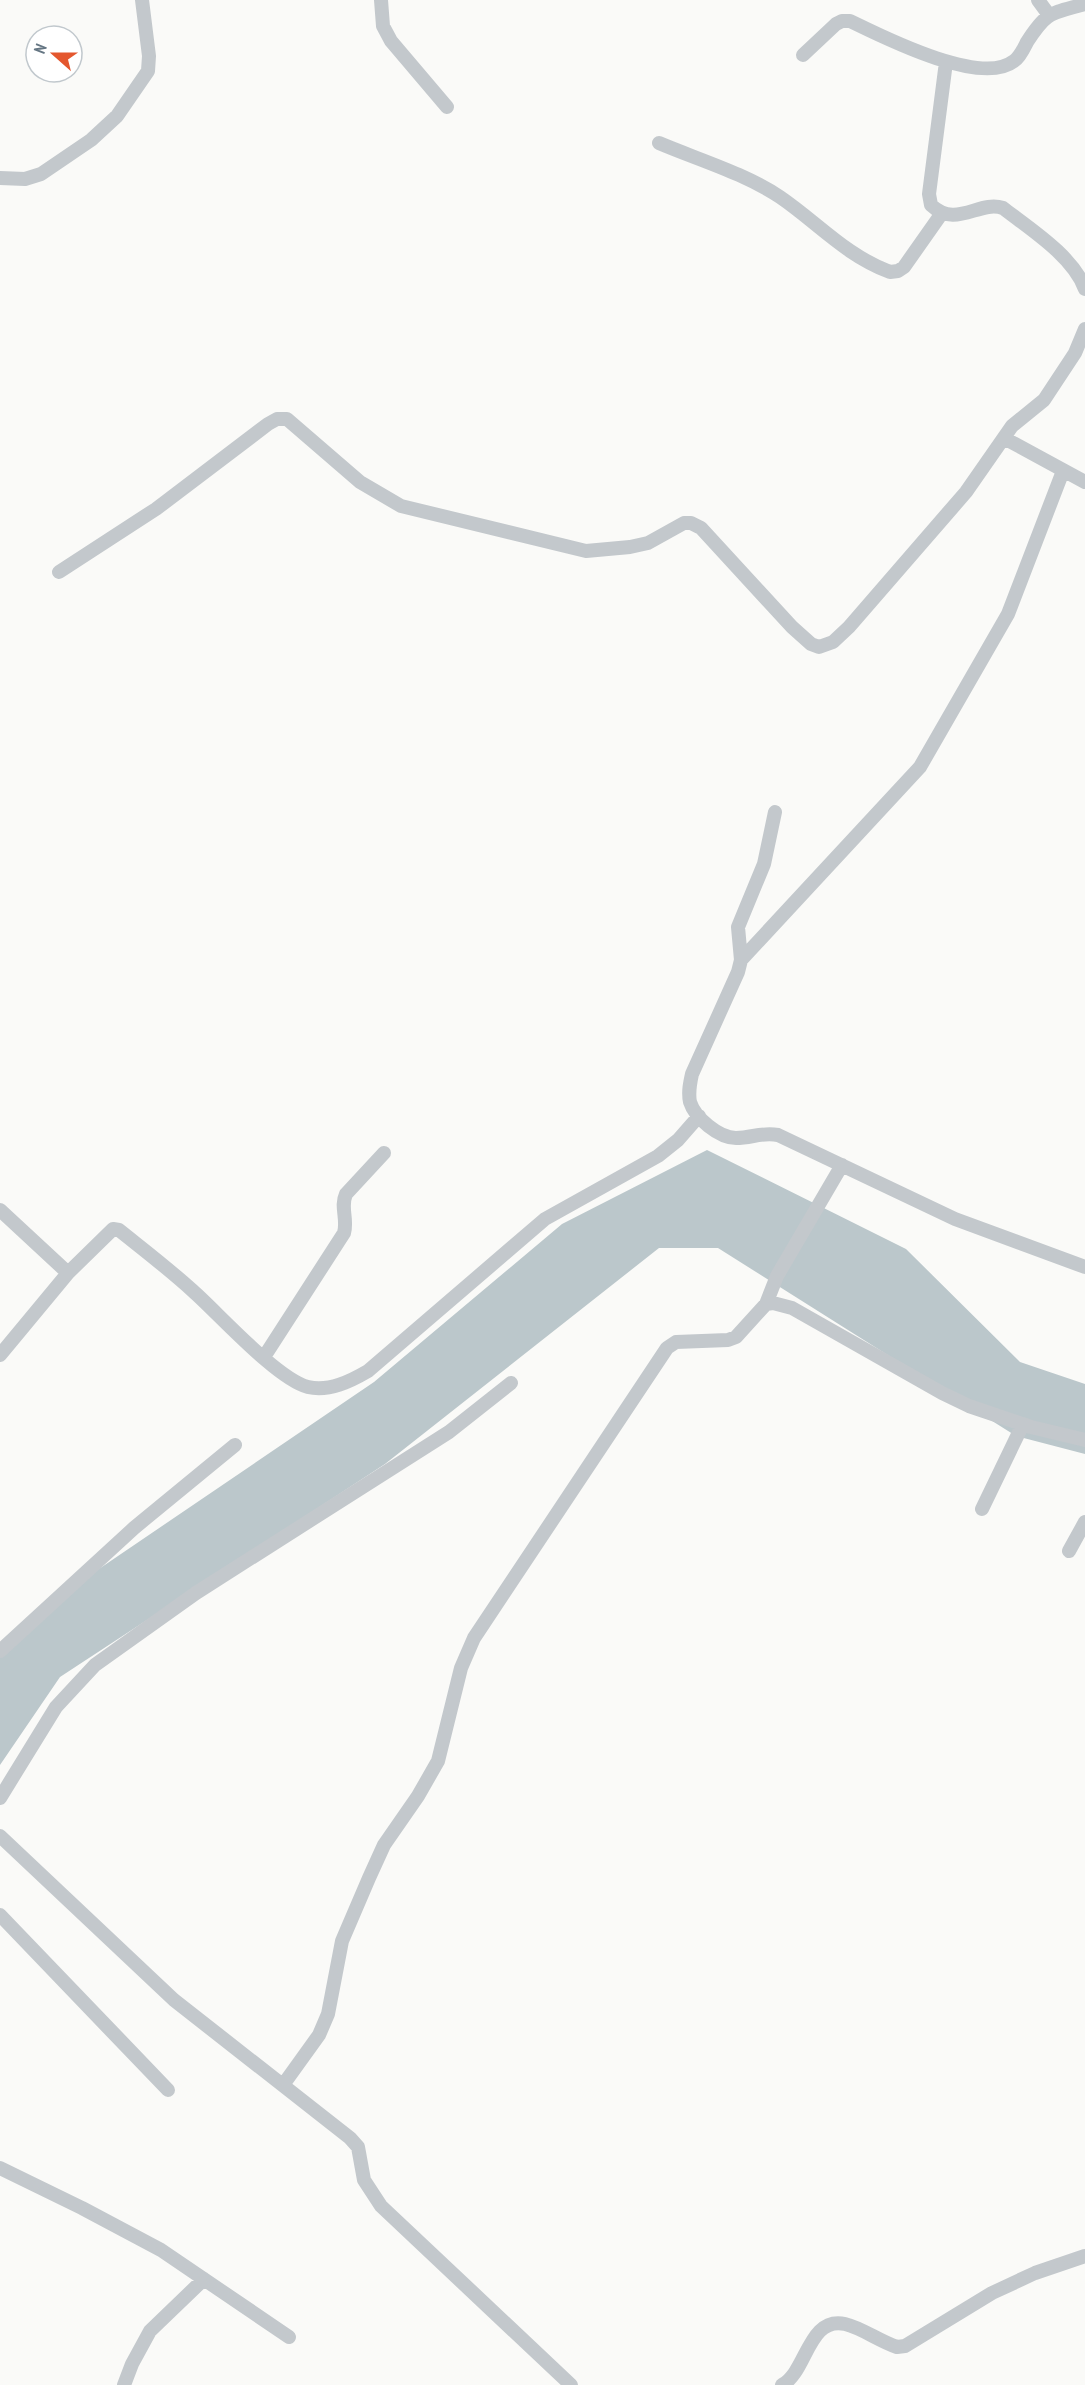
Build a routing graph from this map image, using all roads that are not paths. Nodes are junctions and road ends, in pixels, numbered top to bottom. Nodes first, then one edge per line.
1 (142, 0) edge
2 (381, 0) edge
3 (1038, 0) edge
4 (1085, 4) edge
5 (1049, 15) junction
6 (803, 55) dead end
7 (946, 62) junction
8 (447, 107) dead end
9 (659, 143) dead end
10 (0, 178) edge
11 (942, 213) junction
12 (1085, 289) edge
13 (1085, 329) edge
14 (1004, 438) junction
15 (1063, 471) junction
16 (1085, 482) edge
17 (59, 572) dead end
18 (775, 812) dead end
19 (741, 960) junction
20 (699, 1116) junction
21 (384, 1153) dead end
22 (842, 1165) junction
23 (0, 1210) edge
24 (1085, 1267) edge
25 (68, 1273) junction
26 (766, 1304) junction
27 (0, 1355) edge
28 (264, 1357) junction
29 (511, 1383) dead end
30 (1023, 1424) junction
31 (1085, 1440) edge
32 (235, 1445) dead end
33 (982, 1509) dead end
34 (1085, 1522) edge
35 (1069, 1551) dead end
36 (0, 1651) edge
37 (0, 1798) edge
38 (0, 1836) edge
39 (0, 1915) edge
40 (283, 2085) junction
41 (168, 2090) dead end
42 (0, 2168) edge
43 (1085, 2256) edge
44 (204, 2279) junction
45 (289, 2337) dead end
46 (124, 2385) edge
47 (571, 2385) edge
48 (782, 2385) edge

1 - 10 street
2 - 8 street
3 - 5 street
4 - 5 street
5 - 7 street
6 - 7 street
7 - 11 street
9 - 11 street
11 - 12 street
13 - 14 street
14 - 15 street
14 - 17 street
15 - 16 street
15 - 19 street
18 - 19 street
19 - 20 street
20 - 22 street
20 - 28 street
21 - 28 street
22 - 24 street
22 - 26 street
23 - 25 street
25 - 27 street
25 - 28 street
26 - 30 street
26 - 40 street
29 - 37 street
30 - 31 street
30 - 33 street
32 - 36 street
34 - 35 street
38 - 40 street
39 - 41 street
40 - 47 street
42 - 44 street
43 - 48 street
44 - 45 street
44 - 46 street

